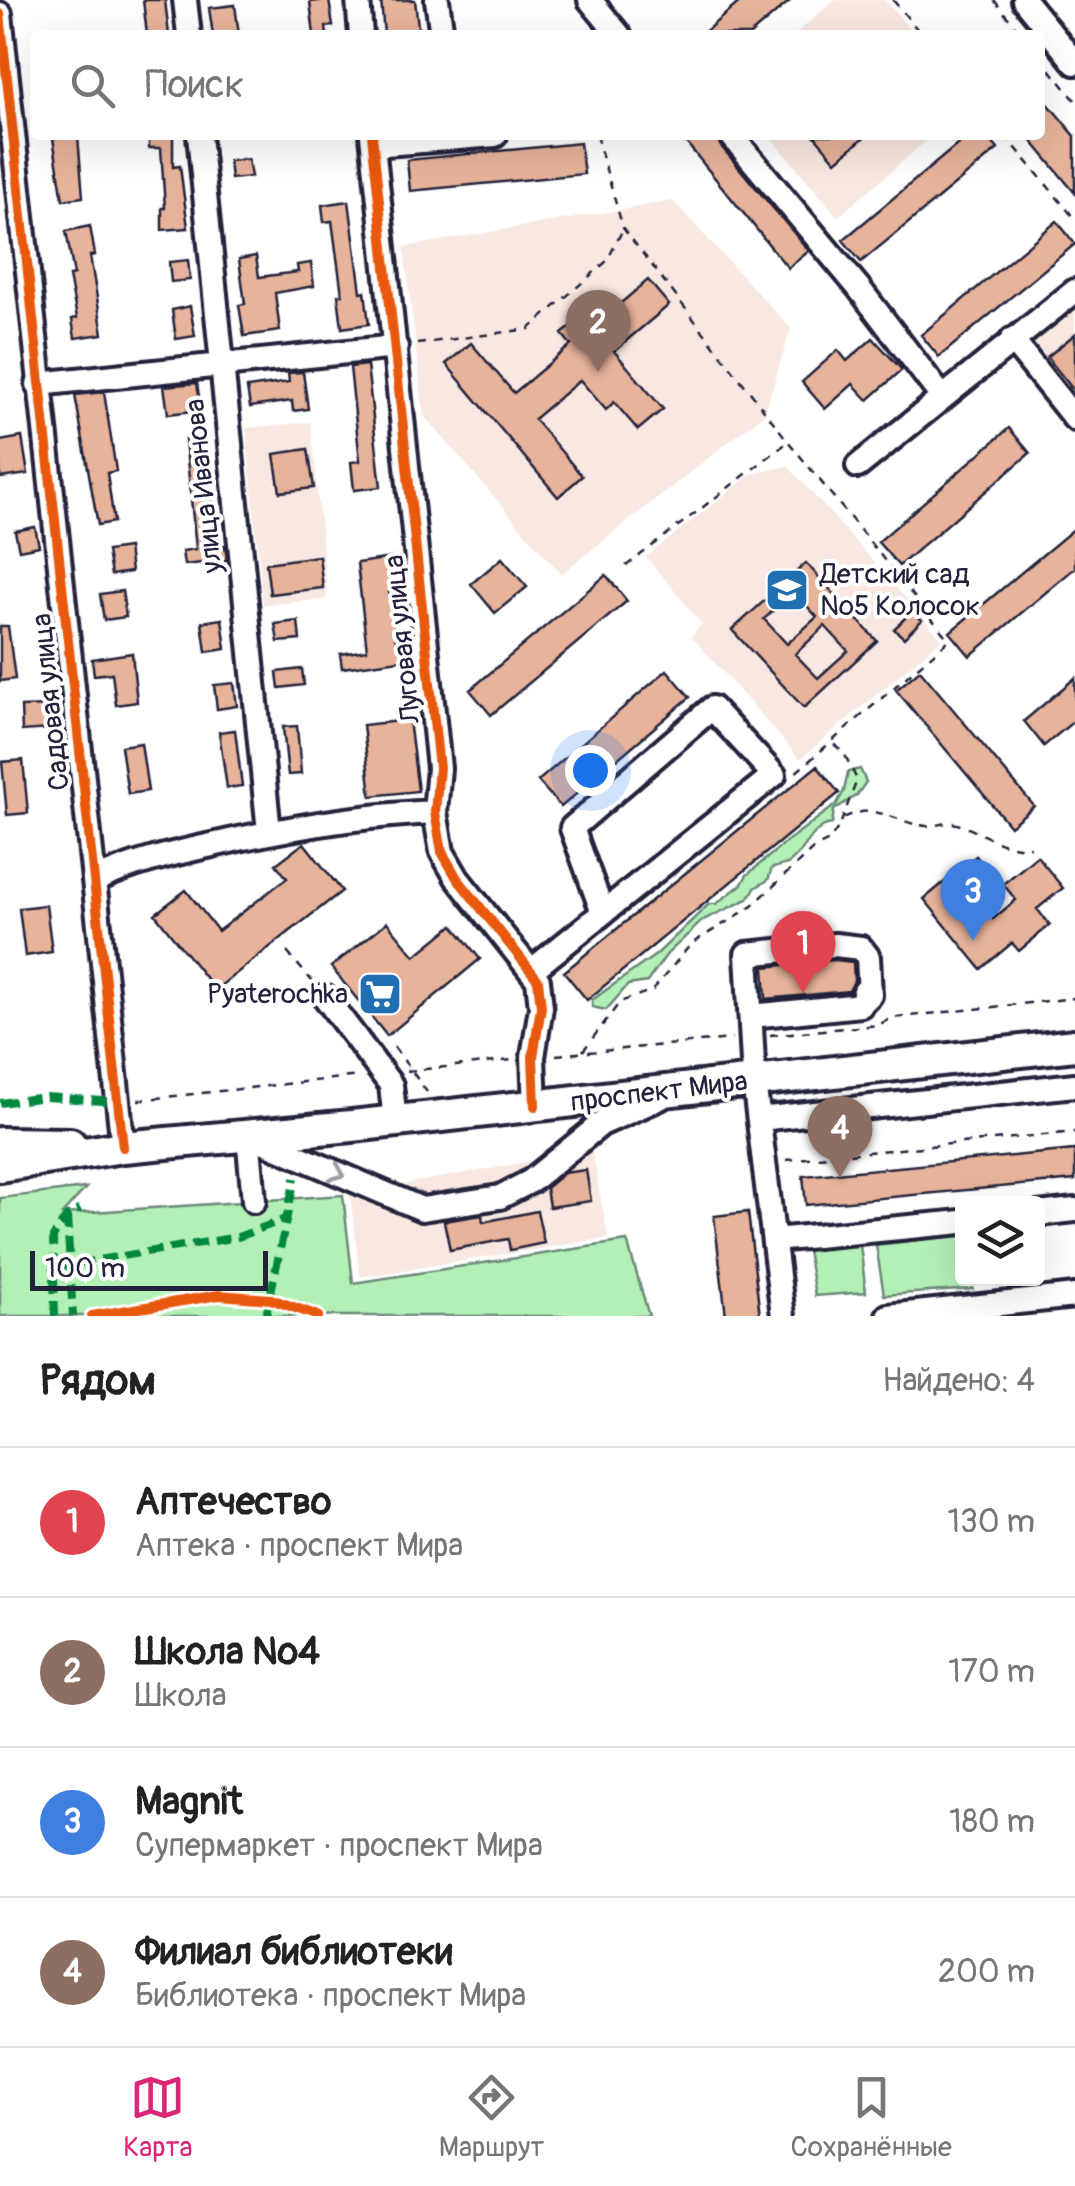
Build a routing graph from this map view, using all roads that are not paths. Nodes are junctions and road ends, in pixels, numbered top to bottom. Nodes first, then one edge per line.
1 (185, 0) edge
2 (358, 0) edge
3 (437, 0) edge
4 (590, 0) edge
5 (1024, 0) edge
6 (0, 14) edge
7 (188, 30) edge
8 (361, 30) edge
9 (441, 30) edge
10 (615, 30) edge
11 (1075, 63) edge
12 (199, 140) edge
13 (373, 140) edge
14 (736, 140) edge
15 (7, 152) edge
16 (1075, 291) edge
17 (1012, 340) junction
18 (396, 347) junction
19 (222, 366) junction
20 (38, 384) junction
21 (942, 397) junction
22 (1075, 419) edge
23 (858, 466) dead end
24 (435, 812) junction
25 (269, 832) junction
26 (94, 881) junction
27 (603, 913) junction
28 (531, 972) junction
29 (320, 991) road end
30 (751, 1026) junction
31 (1075, 1044) edge
32 (754, 1081) junction
33 (1075, 1084) edge
34 (677, 1090) junction
35 (535, 1106) junction
36 (759, 1120) junction
37 (395, 1122) junction
38 (248, 1135) junction
39 (0, 1143) edge
40 (123, 1146) junction
41 (0, 1166) edge
42 (254, 1201) dead end
43 (1075, 1210) edge
44 (1045, 1213) edge
45 (955, 1223) edge
46 (774, 1240) junction
47 (1075, 1296) edge
48 (784, 1316) edge
49 (888, 1316) edge

1 - 7 street
2 - 8 street
3 - 9 street
4 - 10 street
5 - 11 street
6 - 15 street, Садовая улица
12 - 19 street, улица Иванова
13 - 18 street, Луговая улица
14 - 21 street
15 - 20 street, Садовая улица
16 - 17 street
17 - 21 street
17 - 22 street
18 - 19 street
18 - 24 street, Луговая улица
19 - 20 street
19 - 25 street, улица Иванова
20 - 26 street, Садовая улица
21 - 23 street
24 - 25 street
24 - 28 street, Луговая улица
25 - 26 street
26 - 40 street, Садовая улица
27 - 27 street
27 - 28 street
28 - 35 street, Луговая улица
29 - 37 street
30 - 30 street
30 - 32 street
31 - 32 main road, проспект Мира
32 - 34 main road, проспект Мира
32 - 36 street
33 - 36 street
34 - 35 main road, проспект Мира
38 -> 34 street
35 - 37 main road, проспект Мира
36 - 46 street
37 - 38 main road, проспект Мира
38 - 40 main road, проспект Мира
38 - 42 street
39 - 40 main road
40 - 41 main road
43 - 44 street
45 - 46 street
46 - 48 street
47 - 49 street

